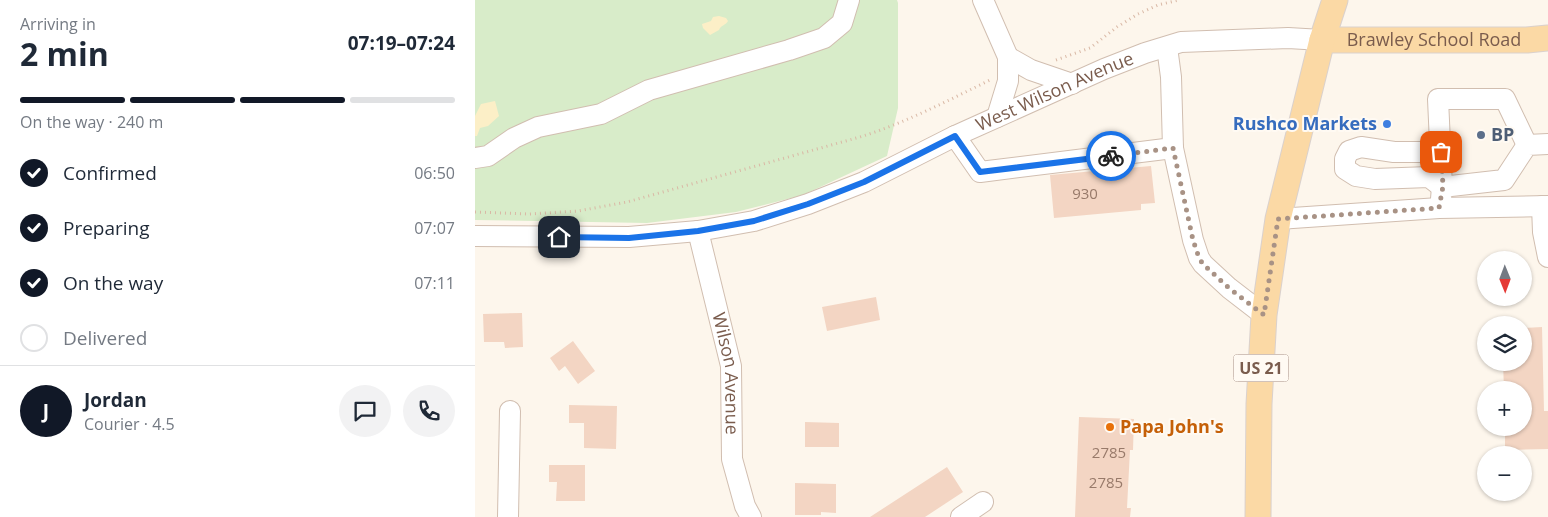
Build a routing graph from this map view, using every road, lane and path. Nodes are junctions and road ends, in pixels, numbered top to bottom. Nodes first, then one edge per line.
1 (849, 0) edge
2 (983, 0) edge
3 (1179, 0) edge
4 (1335, 0) edge
5 (1548, 38) edge
6 (1322, 40) junction
7 (1167, 46) junction
8 (1008, 57) junction
9 (1047, 62) dead end
10 (996, 78) dead end
11 (1072, 84) junction
12 (997, 118) junction
13 (955, 136) junction
14 (1548, 144) edge
15 (1527, 145) junction
16 (1173, 148) junction
17 (1441, 152) junction
18 (475, 158) edge
19 (1443, 186) junction
20 (1545, 206) edge
21 (1439, 208) junction
22 (475, 212) edge
23 (1278, 219) junction
24 (698, 231) junction
25 (475, 236) edge
26 (1548, 257) edge
27 (1264, 315) junction
28 (510, 411) dead end
29 (983, 502) dead end
30 (508, 517) edge
31 (751, 517) edge
32 (961, 517) edge
33 (1257, 517) edge

1 - 18 street
2 - 8 street
3 - 9 path
4 - 6 main road, US 21
5 - 6 main road, Brawley School Road
6 - 7 street, West Wilson Avenue
6 - 23 main road, US 21
7 - 11 street, West Wilson Avenue
7 - 16 street
8 - 11 street
8 - 12 street
10 - 22 path
11 - 12 street, West Wilson Avenue
12 - 13 street, West Wilson Avenue
13 - 16 street
13 - 24 street, West Wilson Avenue
14 - 15 street
15 - 17 street
15 - 19 street
16 - 27 street
17 - 19 street
17 - 19 street
19 - 21 street
20 - 21 street
20 - 26 street
21 - 23 street
23 - 27 main road, US 21
24 - 25 street, West Wilson Avenue
24 - 31 street, Wilson Avenue
27 - 33 main road, US 21
28 - 30 street
29 - 32 street

